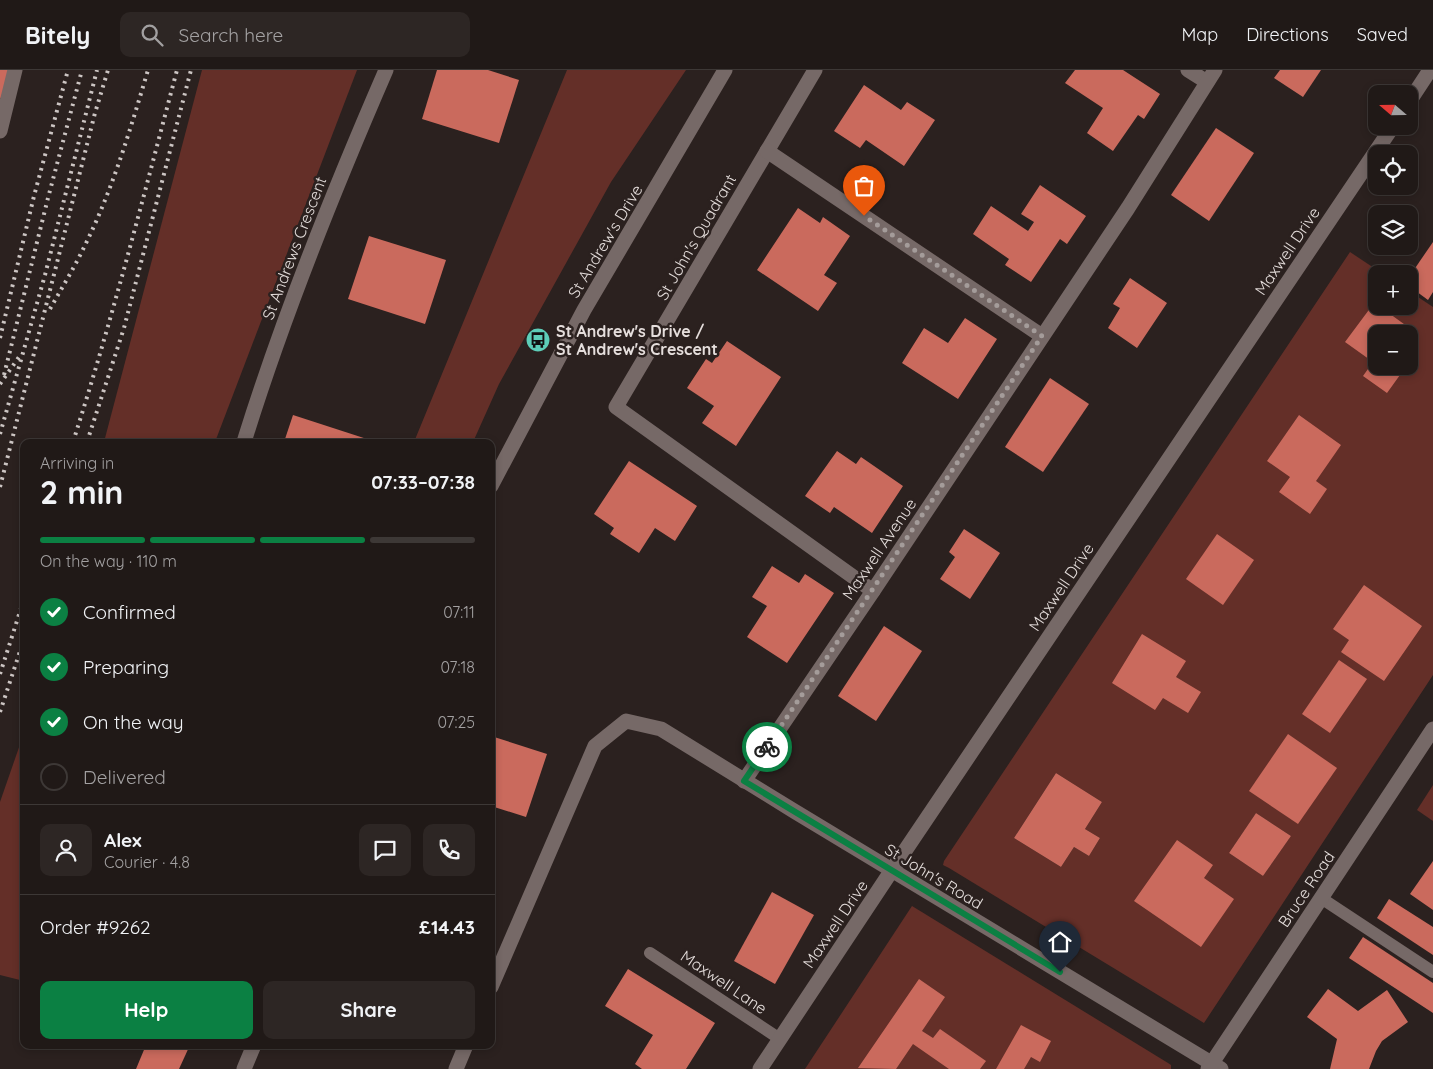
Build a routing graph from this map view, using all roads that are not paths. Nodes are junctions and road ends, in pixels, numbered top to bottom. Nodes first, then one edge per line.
1 (15, 70) edge
2 (386, 70) edge
3 (726, 70) edge
4 (815, 70) edge
5 (1188, 70) edge
6 (1430, 70) edge
7 (1211, 76) edge
8 (1418, 88) edge
9 (0, 131) edge
10 (1387, 135) edge
11 (767, 151) junction
12 (1042, 336) junction
13 (245, 439) edge
14 (495, 478) edge
15 (873, 590) junction
16 (1433, 729) edge
17 (744, 781) junction
18 (892, 870) junction
19 (1321, 898) junction
20 (650, 953) dead end
21 (1433, 972) edge
22 (495, 978) edge
23 (780, 1039) junction
24 (252, 1049) edge
25 (464, 1049) edge
26 (1213, 1067) edge
27 (244, 1069) edge
28 (456, 1069) edge
29 (760, 1069) edge

1 - 9 street
2 - 13 street, St Andrews Crescent
3 - 14 street, St Andrew's Drive
4 - 11 street
5 - 7 street
6 - 8 street
7 - 12 street, Maxwell Avenue
10 - 18 street, Maxwell Drive
11 - 12 street
11 - 15 street, St John's Quadrant
12 - 15 street, Maxwell Avenue
15 - 17 street, Maxwell Avenue
16 - 19 street, Bruce Road
17 - 18 street, St John's Road
17 - 22 street, St John's Road
18 - 23 street, Maxwell Drive
18 - 26 street, St John's Road
19 - 21 lane
19 - 26 street, Bruce Road
20 - 23 lane, Maxwell Lane
23 - 29 street, Maxwell Drive
24 - 27 street
25 - 28 street

